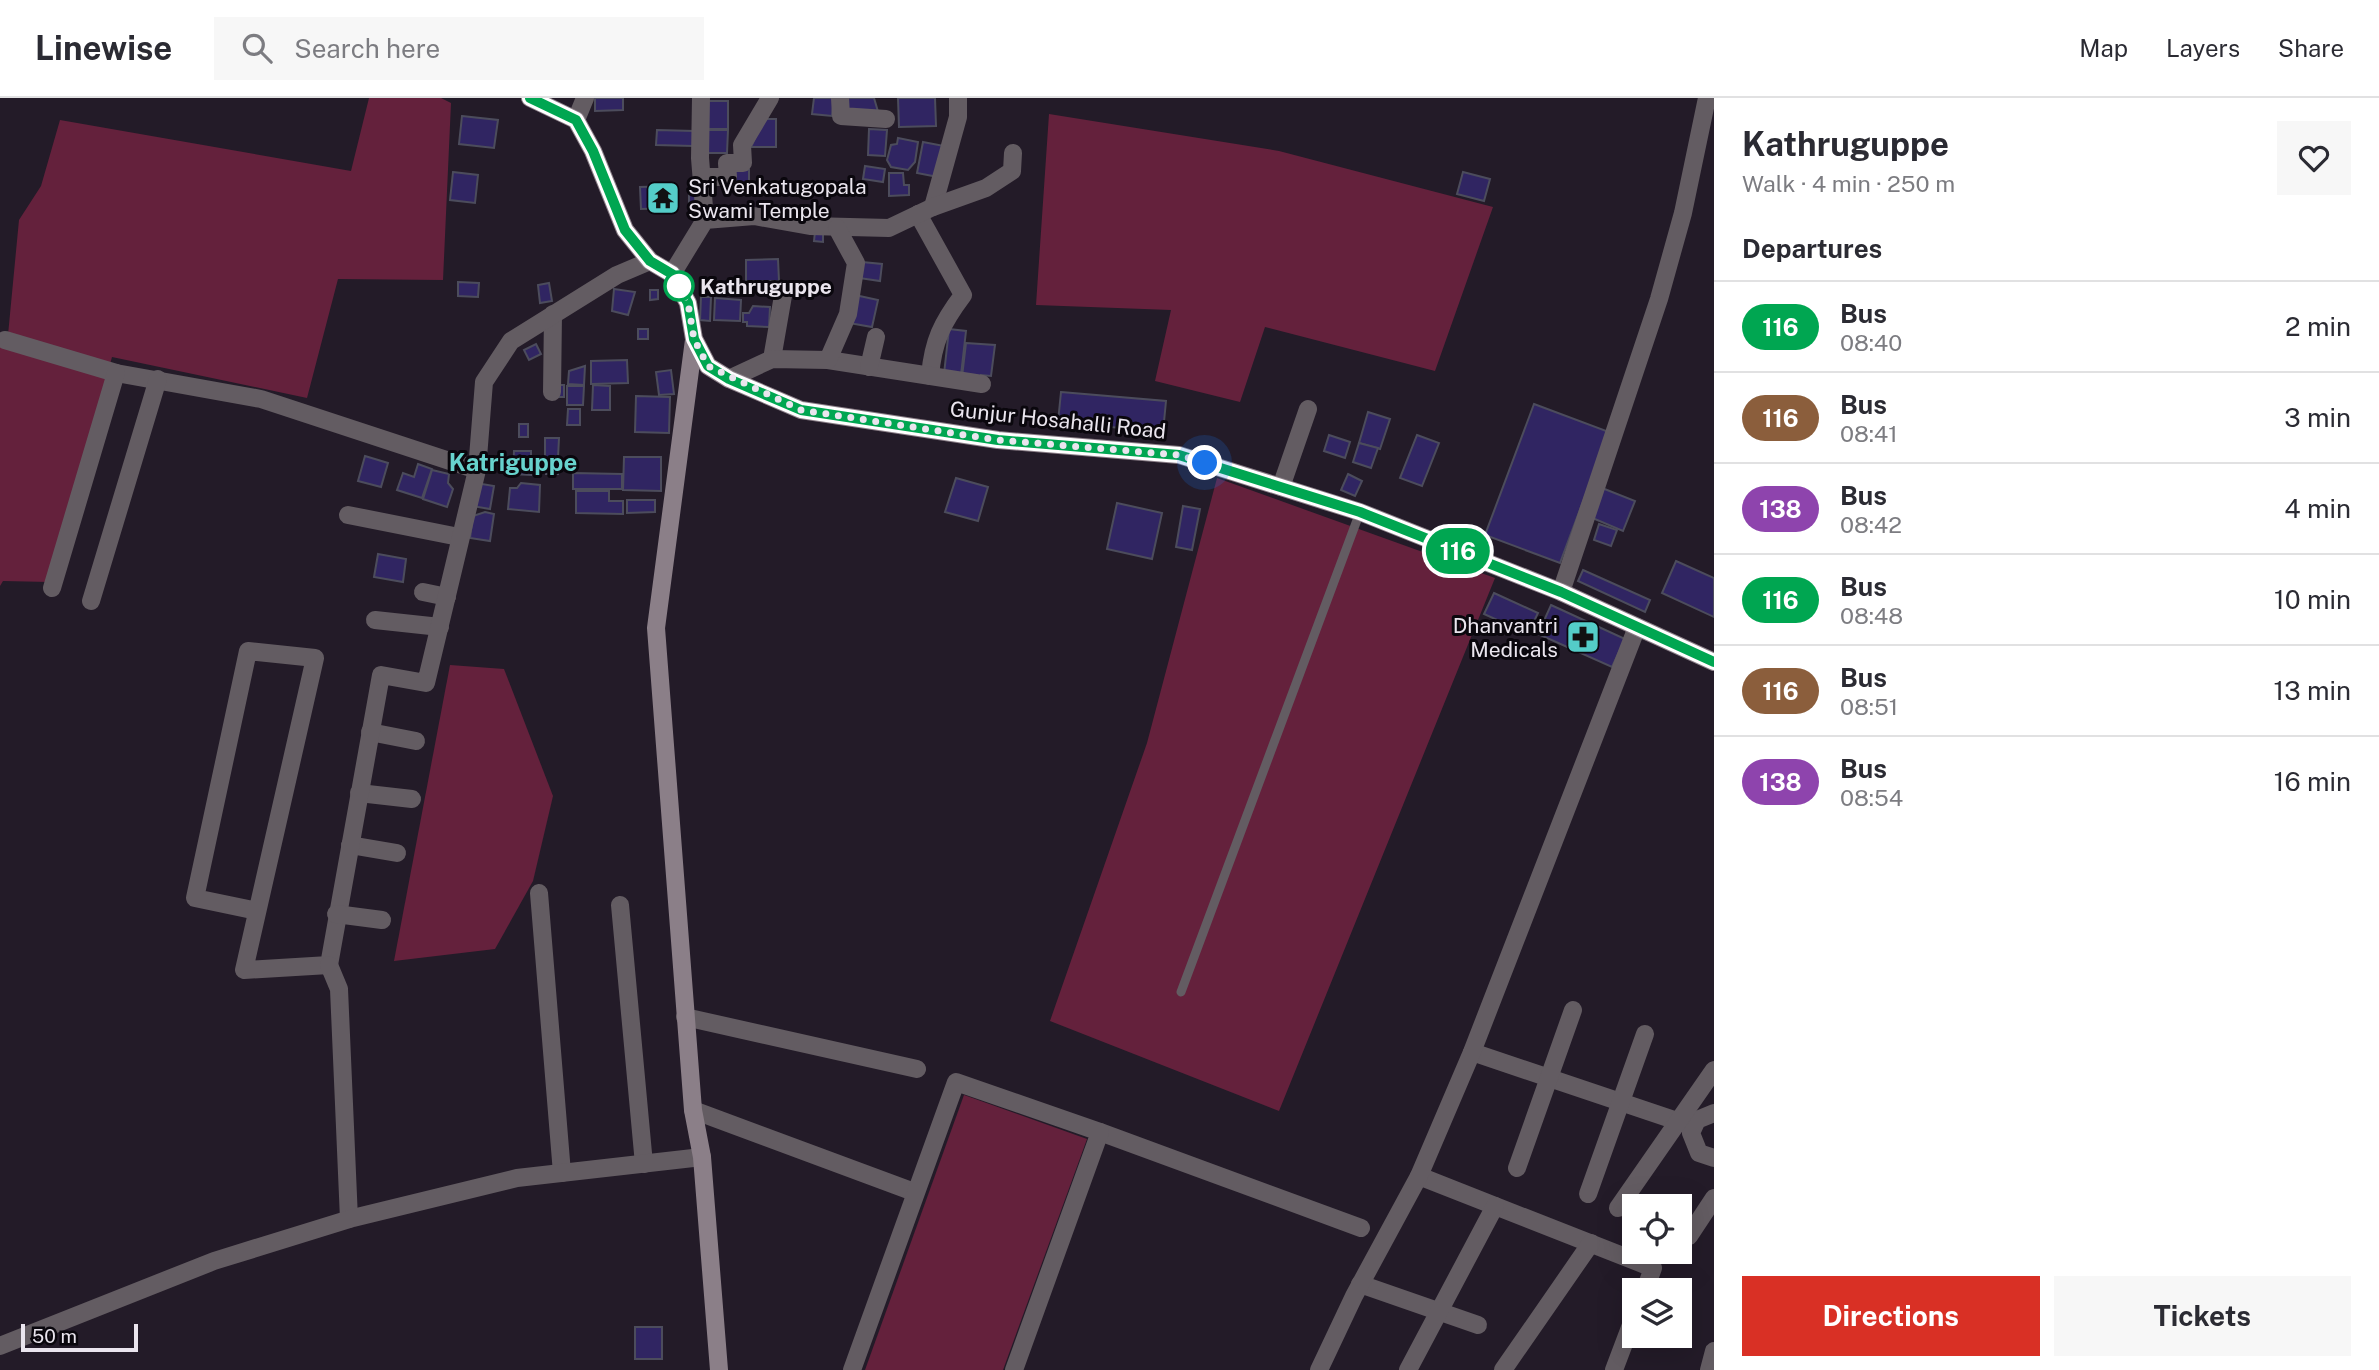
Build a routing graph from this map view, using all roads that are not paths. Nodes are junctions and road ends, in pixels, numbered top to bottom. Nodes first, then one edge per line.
1 (530, 98) edge
2 (585, 98) edge
3 (701, 98) edge
4 (770, 98) edge
5 (840, 98) edge
6 (958, 98) edge
7 (1707, 98) edge
8 (886, 119) dead end
9 (576, 120) junction
10 (1013, 153) dead end
11 (704, 177) junction
12 (926, 211) junction
13 (705, 220) junction
14 (837, 228) junction
15 (650, 261) junction
16 (672, 274) junction
17 (784, 290) dead end
18 (552, 314) junction
19 (876, 337) dead end
20 (694, 339) junction
21 (5, 340) dead end
22 (772, 359) junction
23 (828, 360) junction
24 (869, 367) junction
25 (116, 373) junction
26 (930, 376) junction
27 (158, 379) junction
28 (729, 379) junction
29 (982, 384) dead end
30 (552, 392) dead end
31 (1308, 409) dead end
32 (477, 470) junction
33 (1281, 487) junction
34 (1360, 512) junction
35 (348, 515) dead end
36 (459, 537) junction
37 (52, 588) dead end
38 (423, 592) dead end
39 (1561, 592) junction
40 (447, 597) junction
41 (91, 601) dead end
42 (375, 620) dead end
43 (440, 627) junction
44 (1637, 627) junction
45 (1714, 662) edge
46 (370, 732) junction
47 (416, 741) dead end
48 (359, 793) junction
49 (412, 799) dead end
50 (350, 845) junction
51 (397, 853) dead end
52 (538, 893) dead end
53 (620, 905) dead end
54 (257, 911) junction
55 (336, 914) junction
56 (382, 920) dead end
57 (329, 965) junction
58 (1181, 992) dead end
59 (1573, 1010) dead end
60 (685, 1017) junction
61 (1645, 1034) dead end
62 (1472, 1052) junction
63 (917, 1069) dead end
64 (1714, 1070) edge
65 (1549, 1078) junction
66 (1621, 1102) junction
67 (693, 1110) junction
68 (1714, 1113) edge
69 (1685, 1124) junction
70 (1100, 1132) junction
71 (702, 1157) junction
72 (1714, 1158) edge
73 (644, 1164) junction
74 (1517, 1168) dead end
75 (562, 1173) junction
76 (1419, 1176) junction
77 (914, 1192) junction
78 (1588, 1194) dead end
79 (1714, 1198) edge
80 (1495, 1206) junction
81 (1618, 1208) dead end
82 (349, 1219) junction
83 (1362, 1228) dead end
84 (1692, 1231) edge
85 (1591, 1243) junction
86 (1649, 1278) edge
87 (1360, 1284) junction
88 (1441, 1311) junction
89 (1478, 1325) dead end
90 (0, 1346) edge
91 (1622, 1348) edge
92 (1714, 1351) edge
93 (719, 1370) edge
94 (852, 1370) edge
95 (1014, 1370) edge
96 (1319, 1370) edge
97 (1408, 1370) edge
98 (1503, 1370) edge
99 (1614, 1370) edge
100 (1709, 1370) edge

1 - 9 street
2 - 9 street
3 - 11 street
4 - 11 street
5 - 8 street
6 - 12 street
7 - 39 street
9 - 15 street
10 - 12 street
11 - 13 street
12 - 14 street
12 - 26 street
13 - 14 street
13 - 16 street
14 - 23 street
15 - 16 street
15 - 18 street
16 - 20 street, Gunjur Hosahalli Road
17 - 22 street
18 - 30 street
18 - 32 street
19 - 24 street
20 - 28 street, Gunjur Hosahalli Road
20 - 60 street
21 - 25 street
22 - 23 street
22 - 28 street
23 - 24 street
24 - 26 street
25 - 27 street
25 - 37 street
26 - 29 street
27 - 32 street
27 - 41 street
28 - 33 street, Gunjur Hosahalli Road
31 - 33 street
32 - 36 street
33 - 34 street, Gunjur Hosahalli Road
34 - 39 street, Gunjur Hosahalli Road
34 - 58 lane
35 - 36 street
36 - 40 street
38 - 40 street
39 - 44 street, Gunjur Hosahalli Road
40 - 43 street
42 - 43 street
43 - 46 street
44 - 45 street, Gunjur Hosahalli Road
44 - 62 street
46 - 47 street
46 - 48 street
48 - 49 street
48 - 50 street
50 - 51 street
50 - 55 street
52 - 75 street
53 - 73 street
54 - 54 street
54 - 57 street
55 - 56 street
55 - 57 street
57 - 82 street
59 - 65 street
60 - 63 street
60 - 67 street
61 - 66 street
62 - 65 street
62 - 76 street
64 - 69 street
65 - 66 street
65 - 74 street
66 - 69 street
66 - 78 street
67 - 71 street
67 - 77 street
68 - 69 street
69 - 72 street
69 - 81 street
70 - 77 street
70 - 83 street
70 - 95 street
71 - 73 street
71 - 93 street
73 - 75 street
75 - 82 street
76 - 80 street
76 - 87 street
77 - 94 street
79 - 84 street
80 - 85 street
80 - 88 street
82 - 90 street
85 - 86 street
85 - 98 street
87 - 88 street
87 - 96 street
88 - 89 street
88 - 97 street
91 - 99 street
92 - 100 street

